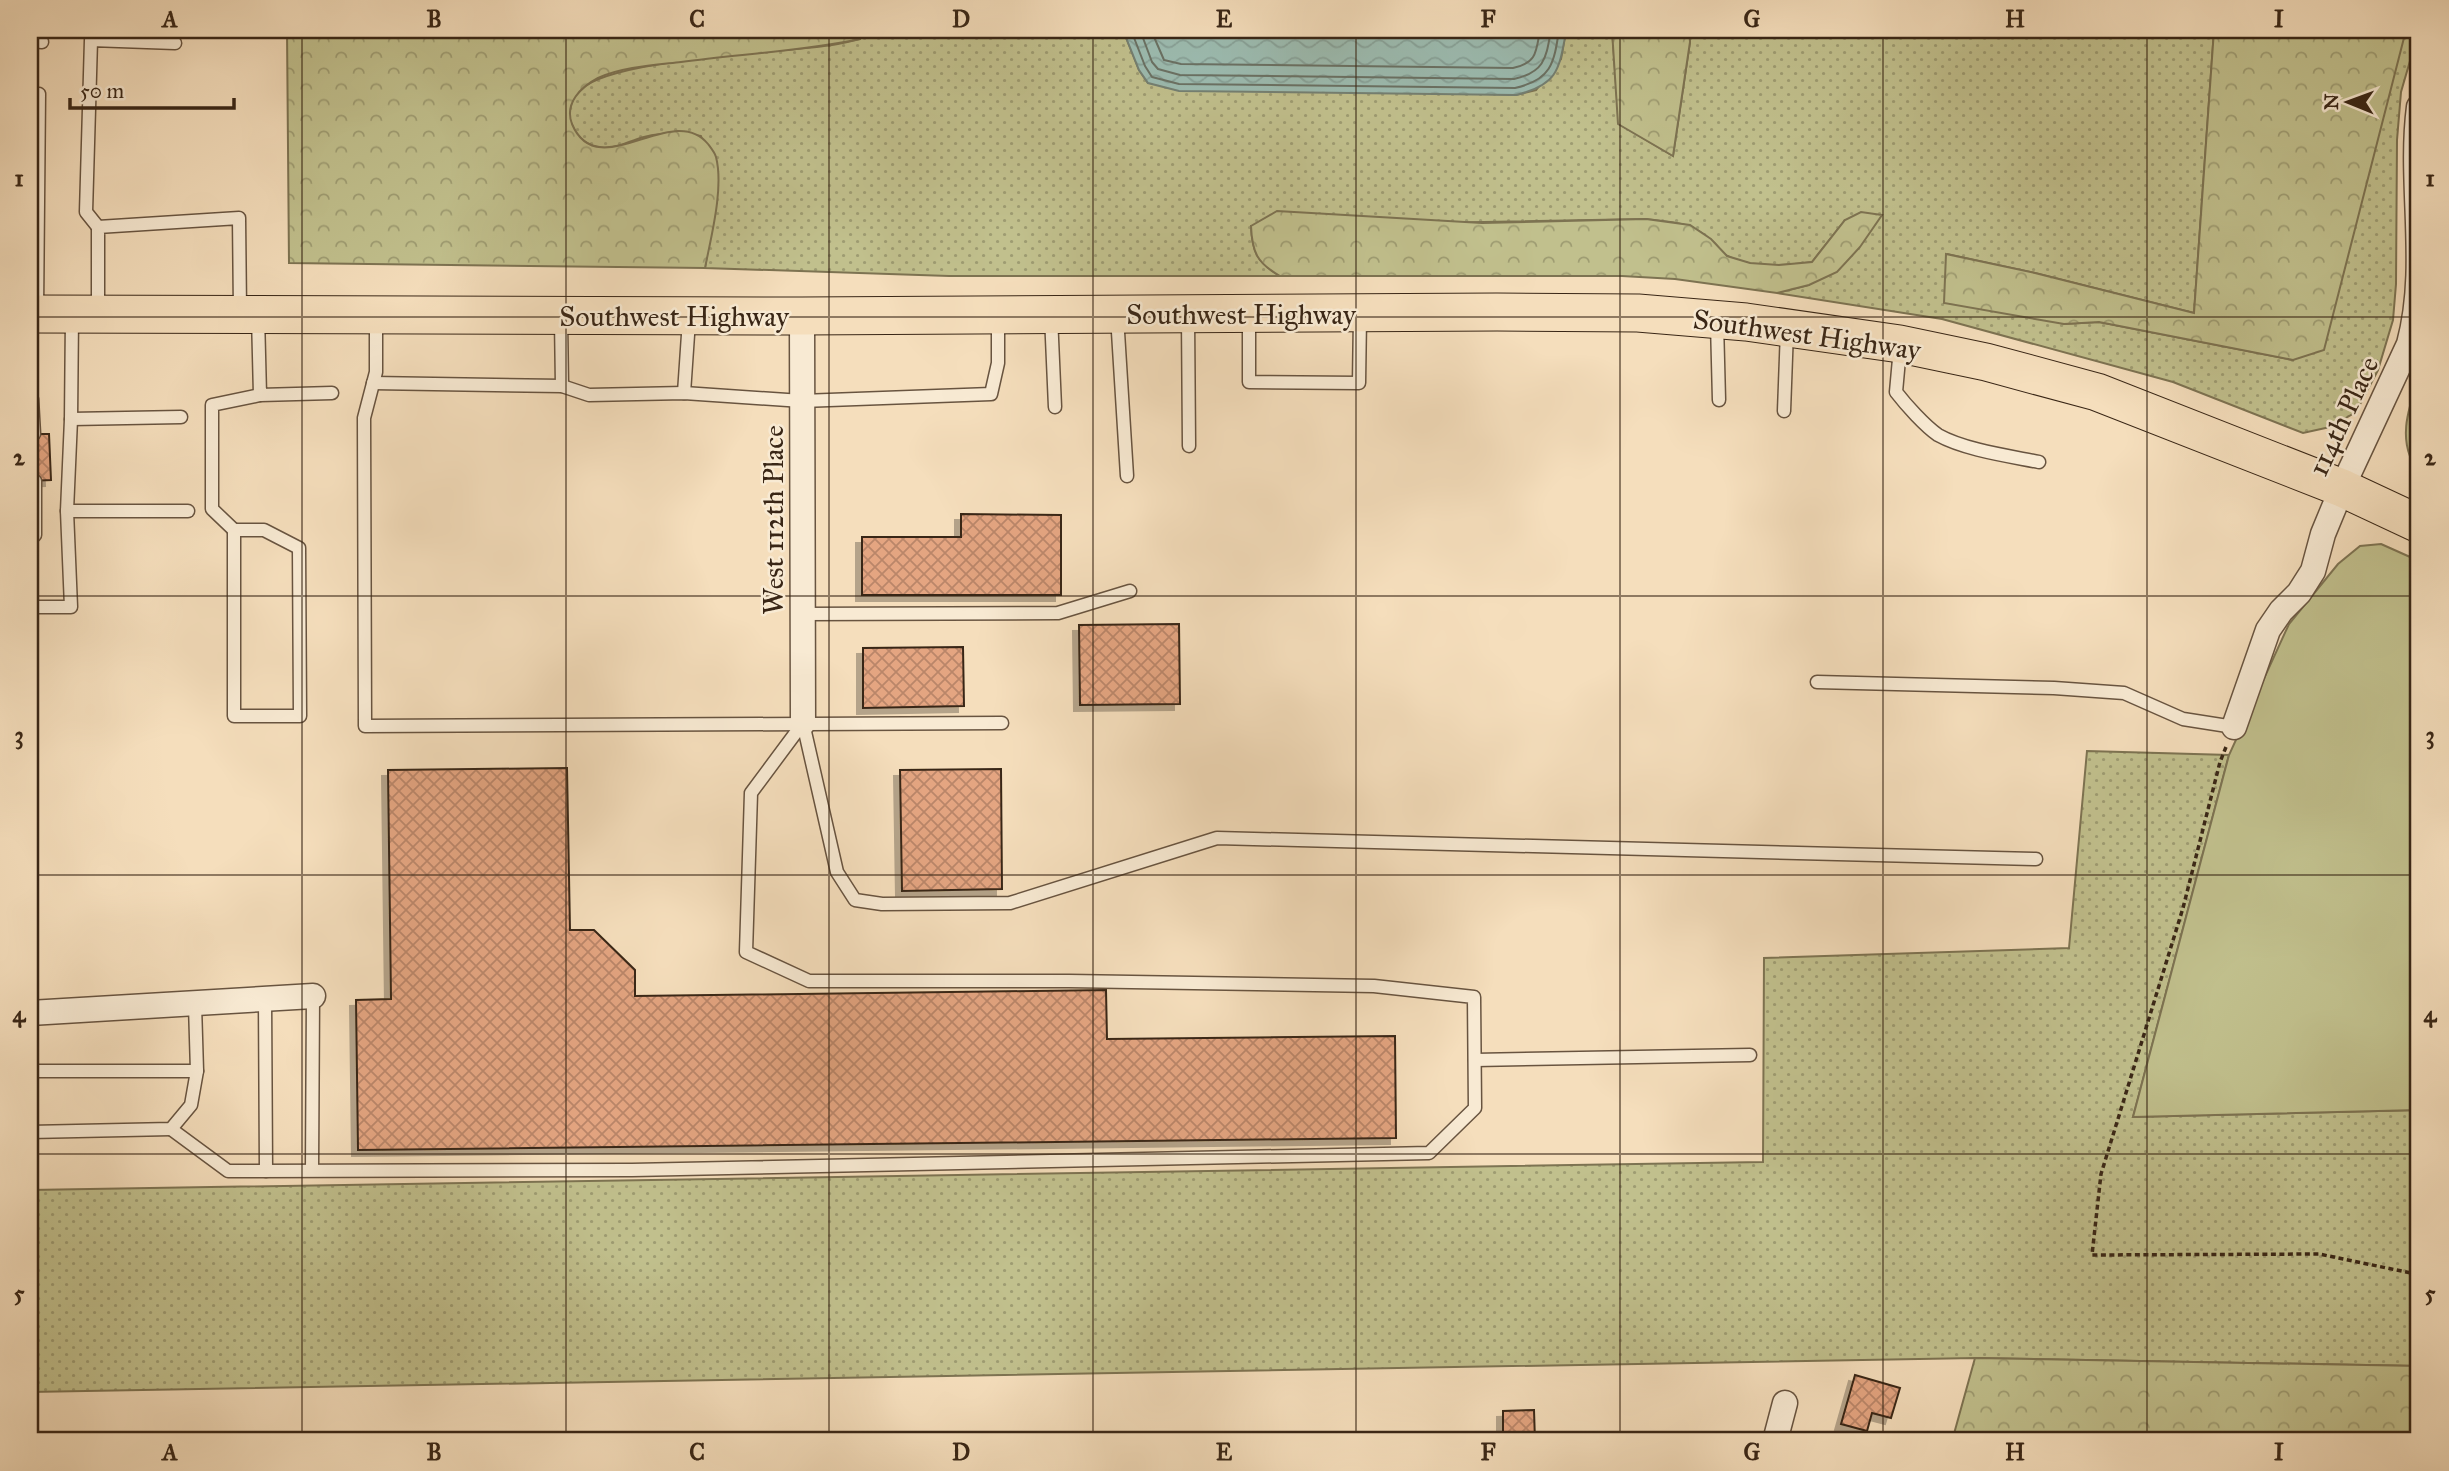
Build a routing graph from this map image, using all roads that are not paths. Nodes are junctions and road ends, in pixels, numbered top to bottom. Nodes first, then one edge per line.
1 (175, 43) dead end
2 (30, 96) edge
3 (2419, 107) edge
4 (98, 227) junction
5 (34, 234) edge
6 (1249, 313) junction
7 (1360, 313) junction
8 (59, 314) edge
9 (1117, 314) junction
10 (1188, 314) junction
11 (249, 315) junction
12 (376, 315) junction
13 (561, 315) junction
14 (998, 315) junction
15 (1051, 315) junction
16 (689, 316) junction
17 (802, 316) junction
18 (1717, 319) junction
19 (1787, 328) junction
20 (1900, 344) junction
21 (373, 383) junction
22 (562, 386) junction
23 (332, 393) dead end
24 (684, 393) junction
25 (260, 395) junction
26 (30, 397) edge
27 (1720, 400) dead end
28 (802, 401) junction
29 (1055, 407) dead end
30 (1784, 411) dead end
31 (181, 417) dead end
32 (71, 419) junction
33 (34, 434) dead end
34 (1189, 446) dead end
35 (2039, 462) dead end
36 (1127, 477) dead end
37 (35, 481) dead end
38 (2342, 488) junction
39 (188, 510) dead end
40 (66, 511) junction
41 (2419, 524) edge
42 (234, 530) junction
43 (30, 540) edge
44 (1130, 591) dead end
45 (30, 607) edge
46 (803, 614) junction
47 (1817, 682) dead end
48 (803, 723) junction
49 (1002, 723) dead end
50 (2234, 727) joint
51 (2036, 859) dead end
52 (313, 996) joint
53 (265, 998) junction
54 (195, 1005) junction
55 (30, 1013) edge
56 (1749, 1055) dead end
57 (1475, 1060) junction
58 (30, 1071) edge
59 (197, 1071) junction
60 (171, 1129) junction
61 (30, 1132) edge
62 (312, 1170) junction
63 (265, 1171) junction
64 (1784, 1403) dead end
65 (1774, 1441) edge

1 - 4 lane
2 - 5 lane
3 - 38 street, 114th Place
4 - 8 lane
4 - 11 lane
5 - 8 lane
6 - 7 main road, Southwest Highway
6 - 7 lane
6 - 10 main road, Southwest Highway
7 - 18 main road, Southwest Highway
8 - 11 main road, Southwest Highway
8 - 32 lane
9 - 10 main road, Southwest Highway
9 - 15 main road, Southwest Highway
9 - 36 lane
10 - 34 lane
11 - 12 main road, Southwest Highway
11 - 25 lane
12 - 13 main road, Southwest Highway
12 - 21 lane
13 - 16 main road, Southwest Highway
13 - 22 lane
14 - 15 main road, Southwest Highway
14 - 17 main road, Southwest Highway
14 - 28 lane
15 - 29 lane
16 - 17 main road, Southwest Highway
16 - 24 lane
17 - 28 street, West 112th Place
18 - 19 main road, Southwest Highway
18 - 27 lane
19 - 20 main road, Southwest Highway
19 - 30 lane
20 - 35 lane
20 - 38 main road, Southwest Highway
21 - 22 lane
21 - 48 lane
22 - 24 lane
23 - 25 lane
24 - 28 lane
25 - 42 lane
26 - 33 lane
28 - 46 street, West 112th Place
31 - 32 lane
32 - 40 lane
37 - 43 lane
38 - 41 main road, Southwest Highway
38 - 50 street, 114th Place
39 - 40 lane
40 - 45 lane
42 - 42 lane
44 - 46 lane
46 - 48 street, West 112th Place
47 - 50 lane
48 - 49 lane
48 - 51 lane
48 - 57 lane
52 - 53 street
52 - 62 lane
53 - 54 street
53 - 63 lane
54 - 55 street
54 - 59 lane
56 - 57 lane
57 - 62 lane
58 - 59 lane
59 - 60 lane
60 - 61 lane
60 - 63 lane
62 - 63 lane
64 - 65 street

